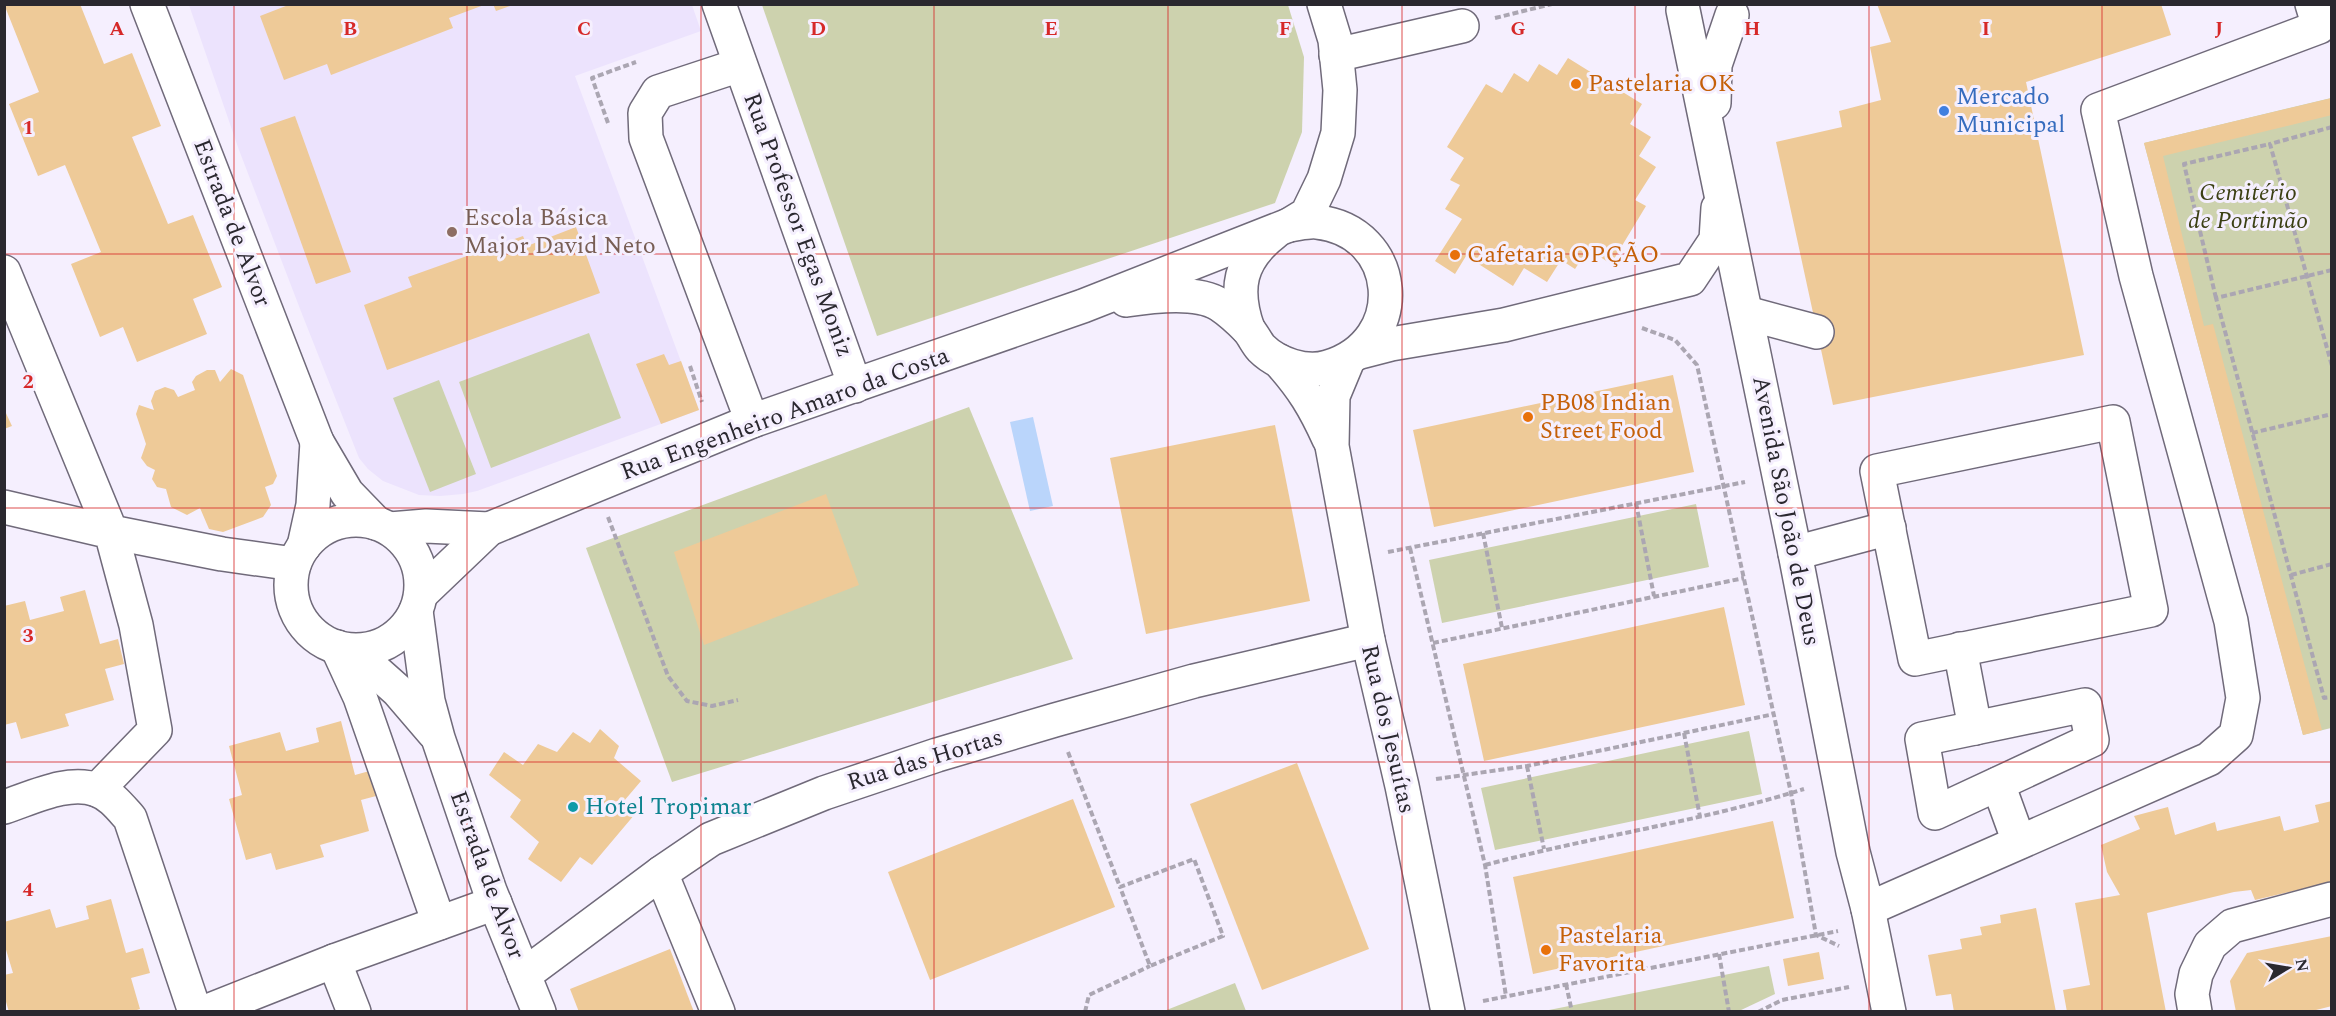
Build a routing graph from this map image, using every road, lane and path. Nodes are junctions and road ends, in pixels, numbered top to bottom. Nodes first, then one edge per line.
1 (147, 4) edge
2 (719, 4) edge
3 (1324, 4) edge
4 (1552, 4) edge
5 (2312, 4) edge
6 (1681, 7) edge
7 (1743, 10) edge
8 (1462, 26) joint
9 (1336, 55) junction
10 (644, 59) dead end
11 (740, 65) junction
12 (2331, 127) edge
13 (611, 134) dead end
14 (2270, 144) junction
15 (1713, 150) junction
16 (1720, 186) junction
17 (1284, 228) junction
18 (2331, 270) edge
19 (4, 272) edge
20 (2307, 276) junction
21 (1690, 279) junction
22 (2216, 298) junction
23 (1083, 306) junction
24 (1748, 321) junction
25 (1639, 327) dead end
26 (1248, 329) junction
27 (1817, 332) dead end
28 (1354, 356) junction
29 (687, 358) dead end
30 (1279, 361) junction
31 (2331, 366) edge
32 (855, 386) junction
33 (703, 403) dead end
34 (2331, 414) edge
35 (752, 421) junction
36 (2252, 433) junction
37 (317, 442) junction
38 (1332, 446) junction
39 (1779, 477) junction
40 (595, 485) junction
41 (1725, 485) junction
42 (1636, 503) junction
43 (4, 507) edge
44 (383, 526) junction
45 (1889, 528) junction
46 (489, 529) junction
47 (111, 532) junction
48 (1483, 533) junction
49 (1410, 548) junction
50 (1795, 553) junction
51 (299, 555) junction
52 (1353, 559) junction
53 (2331, 564) edge
54 (2291, 575) junction
55 (1744, 578) junction
56 (1654, 596) junction
57 (420, 602) junction
58 (1502, 628) junction
59 (1368, 640) junction
60 (1433, 643) junction
61 (345, 649) junction
62 (1960, 649) junction
63 (2331, 697) edge
64 (738, 700) dead end
65 (1774, 714) junction
66 (1055, 720) junction
67 (1975, 728) junction
68 (1684, 733) junction
69 (438, 738) junction
70 (1527, 766) junction
71 (1464, 774) junction
72 (1839, 778) junction
73 (1998, 784) junction
74 (98, 790) junction
75 (1791, 793) junction
76 (4, 807) edge
77 (1700, 817) junction
78 (2019, 842) junction
79 (1544, 849) junction
80 (1485, 865) junction
81 (661, 873) junction
82 (1120, 887) junction
83 (2331, 899) edge
84 (495, 903) junction
85 (1869, 917) junction
86 (439, 923) junction
87 (1816, 935) junction
88 (1719, 954) junction
89 (334, 961) junction
90 (1150, 966) junction
91 (524, 975) junction
92 (1566, 984) junction
93 (1857, 985) dead end
94 (1506, 996) junction
95 (1448, 1010) edge
96 (195, 1011) edge
97 (205, 1011) edge
98 (354, 1011) edge
99 (539, 1011) edge
100 (718, 1011) edge
101 (1085, 1011) edge
102 (1572, 1011) edge
103 (1729, 1011) edge
104 (1758, 1011) edge
105 (1888, 1011) edge
106 (2195, 1011) edge

1 - 37 street, Estrada de Alvor
2 - 11 street, Rua Professor Egas Moniz
3 - 9 street
4 - 8 path
5 - 78 street
6 - 7 street
6 - 15 street, Avenida São João de Deus
7 - 15 street
8 - 9 street
9 - 17 street
10 - 13 path
11 - 32 street, Rua Professor Egas Moniz
11 - 35 street, Rua Professor Egas Moniz
12 - 14 path
14 - 20 path
14 - 22 path
15 - 16 street, Avenida São João de Deus
16 - 21 street
16 - 24 street, Avenida São João de Deus
17 - 23 street
17 - 26 street
17 - 28 street
18 - 20 path
19 - 47 street
20 - 22 path
20 - 31 path
21 - 24 street
21 - 28 street
22 - 36 path
23 - 26 street
23 - 32 street, Rua Engenheiro Amaro da Costa
24 - 27 street
24 - 39 street, Avenida São João de Deus
25 - 41 path
26 - 30 street
28 - 30 street
28 - 38 street
29 - 33 path
30 - 38 street
32 - 35 street, Rua Engenheiro Amaro da Costa
34 - 36 path
35 - 40 street, Rua Engenheiro Amaro da Costa
36 - 54 path
37 - 44 street, Estrada de Alvor
37 - 51 street
38 - 52 street, Rua dos Jesuítas
39 - 41 path
39 - 50 street, Avenida São João de Deus
40 - 46 street, Rua Engenheiro Amaro da Costa
40 - 64 path
41 - 42 path
41 - 55 path
42 - 48 path
42 - 56 path
43 - 47 street
44 - 46 street
44 - 51 street
44 - 57 street
45 - 50 street
45 - 62 street
45 - 62 street
46 - 57 street
47 - 51 street
47 - 74 street
48 - 49 path
48 - 58 path
49 - 52 path
49 - 60 path
50 - 72 street, Avenida São João de Deus
51 - 61 street
52 - 59 street, Rua dos Jesuítas
53 - 54 path
54 - 63 path
55 - 56 path
55 - 65 path
56 - 58 path
57 - 61 street
57 - 69 street, Estrada de Alvor
58 - 60 path
59 - 66 street, Rua das Hortas
59 - 95 street, Rua dos Jesuítas
60 - 71 path
61 - 69 street
61 - 86 street
62 - 67 street
65 - 68 path
65 - 75 path
66 - 81 street, Rua das Hortas
66 - 82 path
67 - 73 street
67 - 73 street
68 - 70 path
68 - 77 path
69 - 84 street, Estrada de Alvor
70 - 71 path
70 - 79 path
71 - 80 path
72 - 75 path
72 - 85 street, Avenida São João de Deus
73 - 78 street
74 - 76 street
74 - 96 street
75 - 77 path
75 - 87 path
77 - 79 path
78 - 85 street
79 - 80 path
80 - 94 path
81 - 91 street, Rua das Hortas
81 - 100 street
82 - 90 path
82 - 90 path
83 - 106 street
84 - 86 street
84 - 91 street, Estrada de Alvor
85 - 87 path
85 - 105 street, Avenida São João de Deus
86 - 89 street
87 - 88 path
88 - 92 path
88 - 103 path
89 - 97 street
89 - 98 street
90 - 101 path
91 - 99 street, Estrada de Alvor
92 - 94 path
92 - 102 path
93 - 104 path
94 - 95 path

